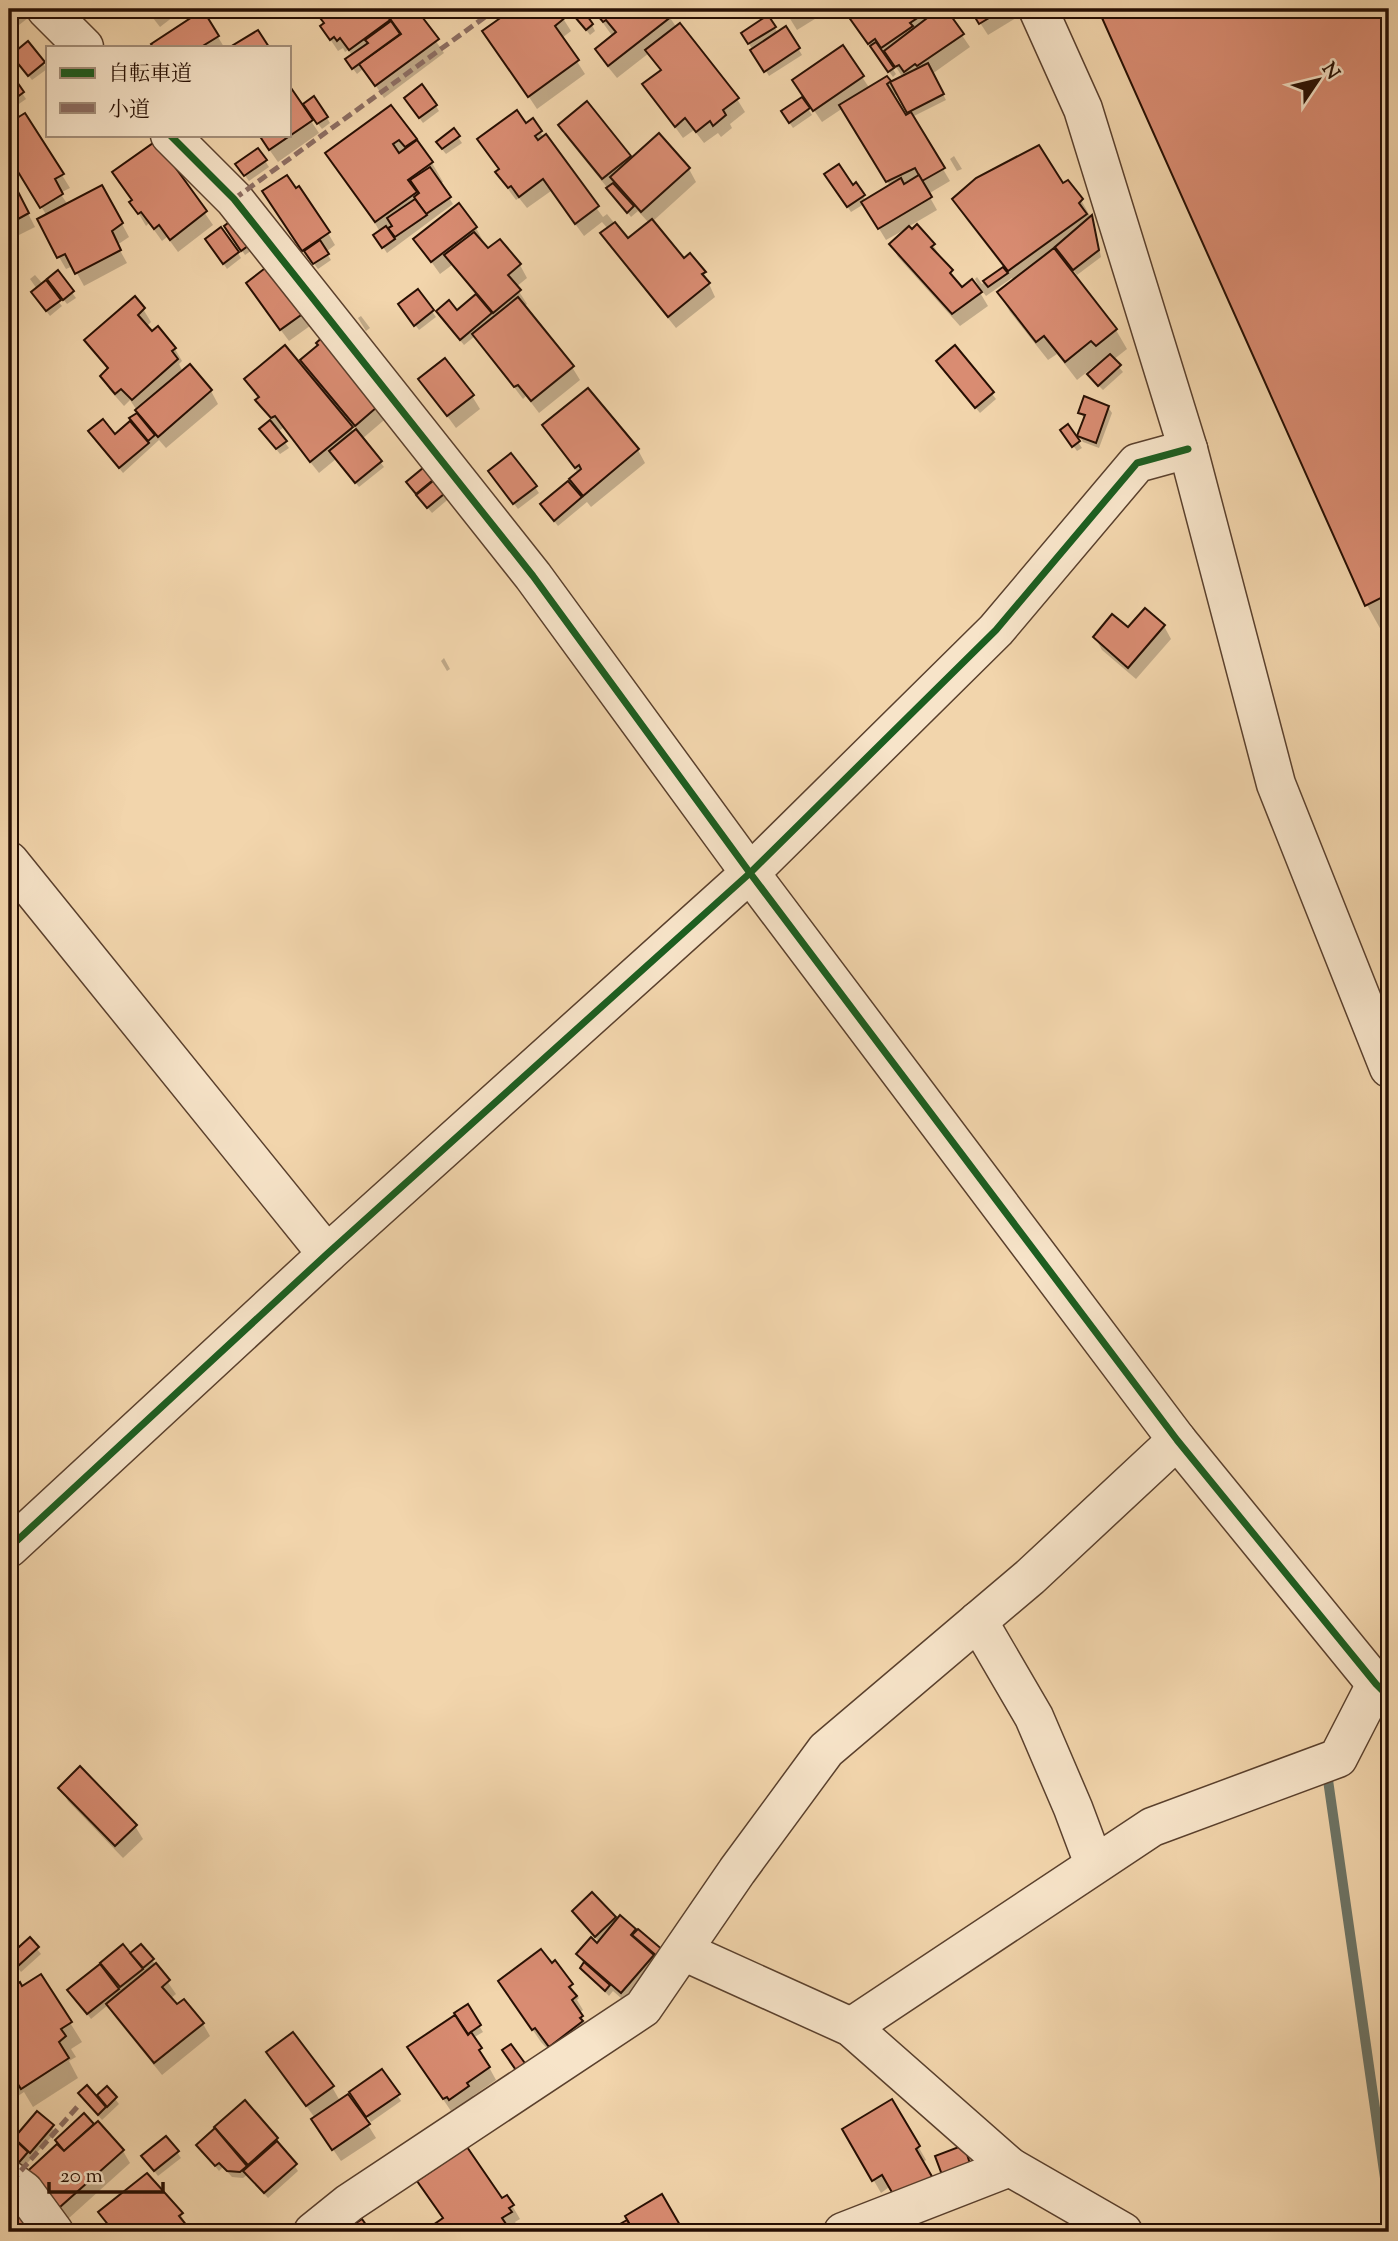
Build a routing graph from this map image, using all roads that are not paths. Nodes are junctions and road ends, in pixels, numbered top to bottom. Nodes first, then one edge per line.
1 (46, 9) edge
2 (1038, 9) edge
3 (83, 46) edge
4 (171, 136) edge
5 (1188, 449) junction
6 (9, 861) edge
7 (750, 873) junction
8 (1389, 1068) edge
9 (327, 1254) junction
10 (1177, 1440) junction
11 (9, 1548) edge
12 (978, 1620) junction
13 (1383, 1690) edge
14 (1094, 1864) junction
15 (683, 1951) junction
16 (851, 2027) junction
17 (1010, 2167) junction
18 (9, 2180) edge
19 (54, 2232) edge
20 (313, 2232) edge
21 (843, 2232) edge
22 (1123, 2232) edge

1 - 3 street
2 - 5 street
4 - 7 street
5 - 7 street
5 - 8 street
6 - 9 street
7 - 9 street
7 - 10 street
9 - 11 street
10 - 12 street
10 - 13 street
12 - 14 street
12 - 15 street
13 - 14 street
14 - 16 street
15 - 16 street
15 - 20 street
16 - 17 street
17 - 21 street
17 - 22 street
18 - 19 street

